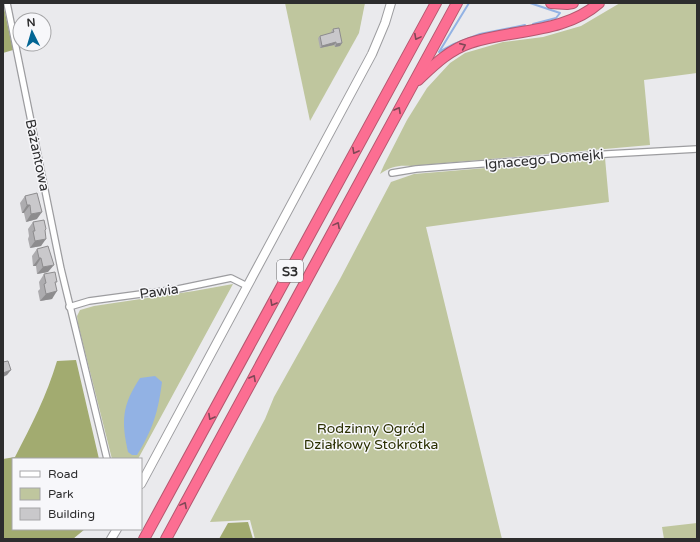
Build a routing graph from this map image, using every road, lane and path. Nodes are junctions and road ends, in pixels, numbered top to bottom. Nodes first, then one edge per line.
1 (7, 3) edge
2 (391, 3) edge
3 (436, 3) edge
4 (456, 3) edge
5 (551, 3) edge
6 (573, 3) edge
7 (599, 3) edge
8 (411, 87) junction
9 (697, 149) edge
10 (392, 173) dead end
11 (247, 286) junction
12 (69, 307) junction
13 (107, 458) edge
14 (142, 482) edge
15 (116, 530) edge
16 (111, 539) edge
17 (144, 539) edge
18 (166, 539) edge

1 - 12 street, Bażantowa
2 - 11 main road
3 -> 17 highway, S3
4 - 8 highway, S3
5 - 6 highway
8 -> 7 highway
18 -> 8 highway, S3
9 - 10 street, Ignacego Domejki
11 - 12 street, Pawia
11 - 14 main road
12 - 13 street, Bażantowa
15 - 16 main road

